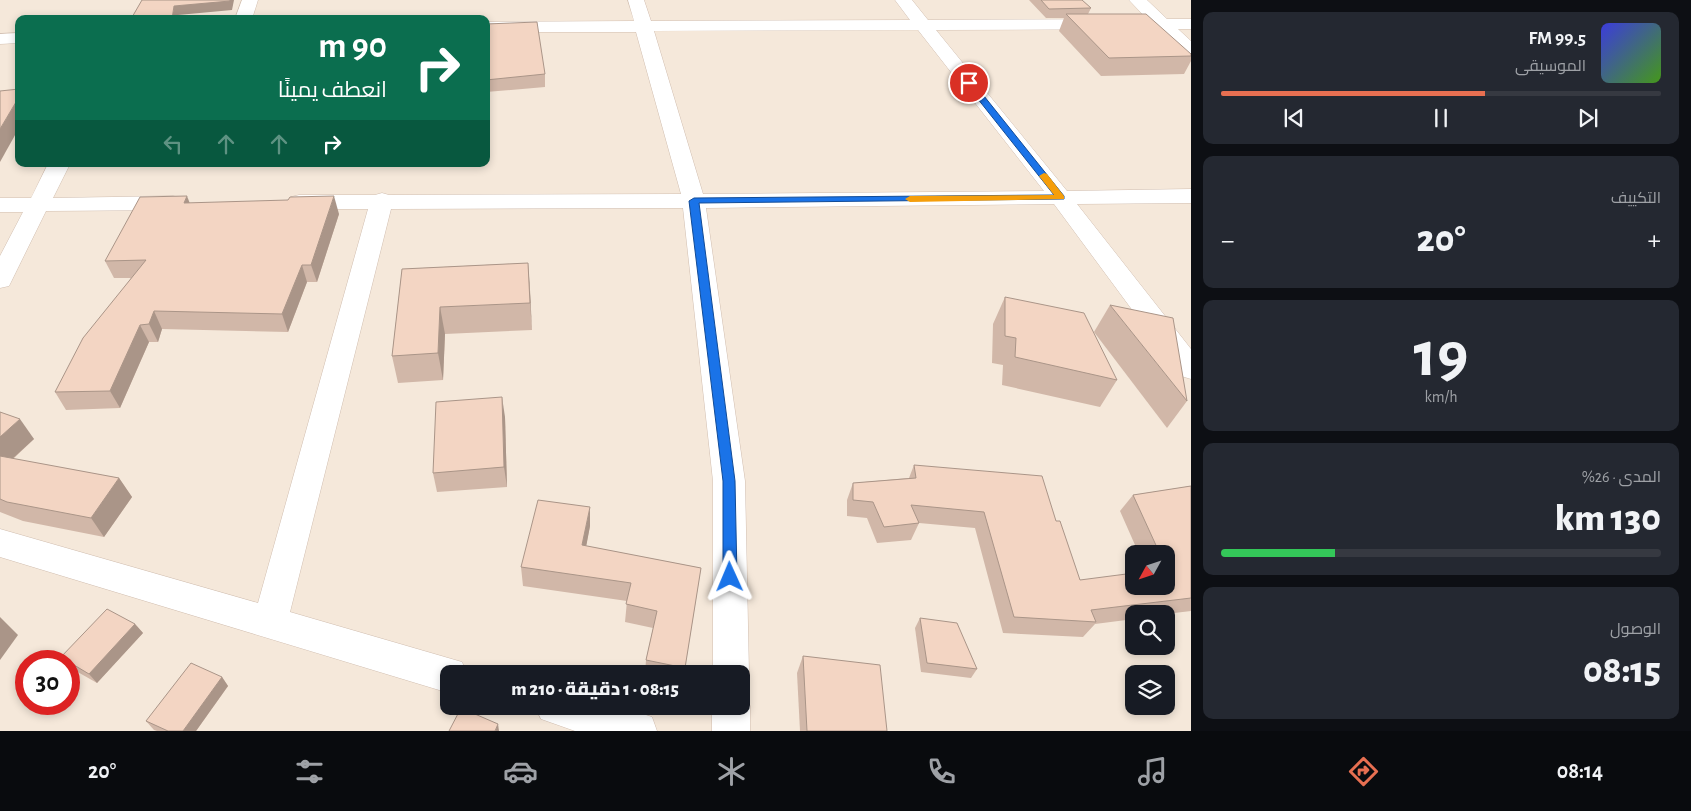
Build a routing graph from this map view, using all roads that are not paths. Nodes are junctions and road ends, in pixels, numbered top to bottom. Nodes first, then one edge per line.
1 (250, 0) edge
2 (636, 0) edge
3 (904, 0) edge
4 (1137, 0) edge
5 (244, 15) edge
6 (1164, 24) junction
7 (1191, 24) edge
8 (923, 25) junction
9 (643, 26) junction
10 (490, 27) edge
11 (15, 38) edge
12 (0, 39) edge
13 (1191, 51) edge
14 (57, 167) edge
15 (1191, 196) edge
16 (1061, 198) junction
17 (382, 200) junction
18 (694, 201) junction
19 (274, 202) edge
20 (196, 203) edge
21 (0, 205) edge
22 (38, 205) junction
23 (0, 280) edge
24 (1191, 369) edge
25 (0, 542) edge
26 (270, 622) junction
27 (731, 665) edge
28 (440, 672) edge
29 (584, 715) edge
30 (731, 715) edge
31 (638, 731) edge
32 (731, 731) edge

1 - 5 street
2 - 9 street
3 - 8 street
4 - 6 street
6 - 7 street
6 - 8 street
6 - 13 street
8 - 9 street
8 - 16 street
9 - 10 street
9 - 18 street
11 - 12 street
14 - 22 street
15 - 16 street
16 - 18 street
16 - 24 street
17 - 18 street
17 - 19 street
17 - 26 street
18 - 27 street
20 - 22 street
21 - 22 street
22 - 23 street
25 - 26 street
26 - 28 street
29 - 31 street
30 - 32 street

